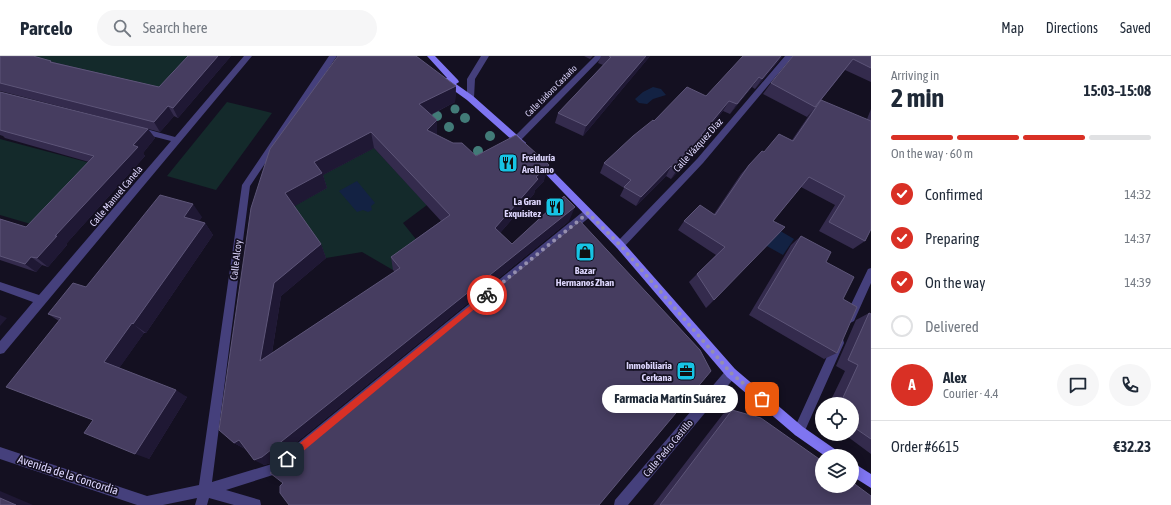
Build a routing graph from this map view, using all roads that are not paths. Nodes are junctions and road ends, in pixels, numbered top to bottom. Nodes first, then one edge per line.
1 (248, 56) edge
2 (333, 56) edge
3 (431, 56) edge
4 (485, 56) edge
5 (599, 56) edge
6 (789, 56) edge
7 (432, 70) edge
8 (470, 98) junction
9 (131, 127) edge
10 (517, 139) junction
11 (177, 140) junction
12 (588, 213) junction
13 (620, 245) junction
14 (871, 272) edge
15 (0, 286) edge
16 (42, 301) junction
17 (0, 350) edge
18 (731, 373) junction
19 (799, 431) junction
20 (825, 449) edge
21 (0, 453) edge
22 (859, 473) edge
23 (871, 482) edge
24 (205, 490) junction
25 (201, 505) edge
26 (256, 505) edge
27 (620, 505) edge

1 - 11 street, Calle Manuel Canela
2 - 24 street, Calle Alcoy
3 - 8 main road
4 - 8 street
5 - 10 street, Calle Isidoro Castaño
6 - 13 street, Calle Vázquez Díaz
7 - 8 main road
8 - 10 main road
9 - 11 street
10 - 12 main road
11 - 16 street, Calle Manuel Canela
12 - 13 main road
12 - 24 street, Avenida de la Concordia
13 - 18 main road
14 - 19 street
15 - 16 street
16 - 17 street, Calle Manuel Canela
18 - 19 main road
18 - 27 street, Calle Pedro Castillo
19 - 20 main road
21 - 24 street, Avenida de la Concordia
22 - 23 main road
24 - 25 street, Calle Alcoy
24 - 26 street

